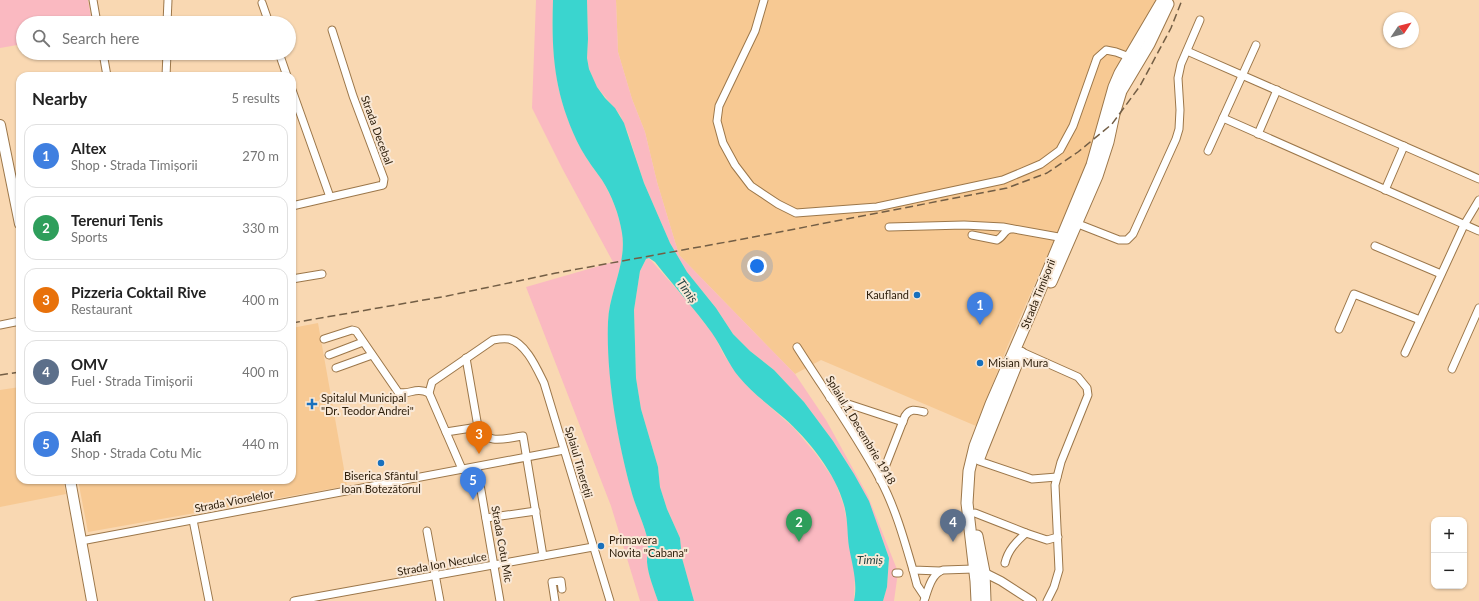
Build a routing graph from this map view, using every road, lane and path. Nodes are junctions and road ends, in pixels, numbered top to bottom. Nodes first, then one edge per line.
1 (93, 0) edge
2 (168, 0) edge
3 (764, 0) edge
4 (1163, 0) edge
5 (1169, 0) edge
6 (262, 3) dead end
7 (96, 16) edge
8 (167, 16) edge
9 (267, 16) edge
10 (1200, 20) dead end
11 (332, 30) dead end
12 (1256, 45) dead end
13 (1187, 51) junction
14 (1134, 59) junction
15 (104, 60) edge
16 (167, 60) edge
17 (281, 60) edge
18 (106, 72) edge
19 (166, 72) edge
20 (286, 72) edge
21 (1242, 75) junction
22 (1277, 90) junction
23 (296, 101) edge
24 (1223, 118) junction
25 (0, 126) edge
26 (1258, 134) junction
27 (1404, 146) junction
28 (1208, 151) dead end
29 (1479, 179) edge
30 (1385, 190) junction
31 (330, 197) junction
32 (1479, 200) edge
33 (16, 204) edge
34 (296, 205) edge
35 (1073, 222) junction
36 (1464, 225) junction
37 (889, 227) dead end
38 (1011, 229) junction
39 (1479, 231) edge
40 (972, 235) dead end
41 (1066, 238) junction
42 (1375, 246) dead end
43 (322, 274) dead end
44 (1441, 274) junction
45 (296, 278) edge
46 (1479, 308) edge
47 (1420, 320) junction
48 (16, 322) edge
49 (0, 325) edge
50 (1339, 329) dead end
51 (324, 340) dead end
52 (363, 342) junction
53 (797, 347) dead end
54 (1022, 352) junction
55 (1405, 353) dead end
56 (329, 354) dead end
57 (372, 355) junction
58 (466, 358) junction
59 (336, 368) dead end
60 (1452, 369) dead end
61 (429, 393) junction
62 (830, 398) junction
63 (844, 402) junction
64 (924, 412) dead end
65 (841, 415) junction
66 (903, 422) junction
67 (478, 427) junction
68 (446, 432) junction
69 (564, 450) junction
70 (527, 458) junction
71 (979, 461) junction
72 (477, 467) junction
73 (462, 469) junction
74 (1057, 477) junction
75 (880, 480) junction
76 (71, 484) edge
77 (536, 511) junction
78 (974, 514) junction
79 (486, 518) junction
80 (193, 520) junction
81 (427, 531) dead end
82 (1026, 533) junction
83 (1058, 537) junction
84 (81, 541) junction
85 (593, 547) junction
86 (543, 556) junction
87 (1005, 563) dead end
88 (494, 566) junction
89 (913, 570) junction
90 (940, 571) junction
91 (979, 571) junction
92 (435, 576) junction
93 (562, 588) dead end
94 (925, 599) edge
95 (92, 601) edge
96 (209, 601) edge
97 (294, 601) edge
98 (440, 601) edge
99 (500, 601) edge
100 (555, 601) edge
101 (610, 601) edge
102 (977, 601) edge
103 (985, 601) edge
104 (1032, 601) edge
105 (1047, 601) edge

1 - 7 street
2 - 8 street
3 - 14 street
4 - 14 main road, Strada Timișorii
5 - 14 main road, Strada Timișorii
6 - 9 street
10 - 13 street
11 - 31 street, Strada Decebal
12 - 21 street
13 - 21 street
13 - 35 street
14 - 35 main road, Strada Timișorii
15 - 18 street
16 - 19 street
17 - 20 street
21 - 22 street
21 - 24 street
22 - 26 street
22 - 27 street
23 - 31 street
24 - 26 street
24 - 28 street
25 - 33 main road
26 - 30 street
27 - 29 street
27 - 30 street
30 - 36 street
31 - 34 street, Strada Decebal
32 - 36 street
35 - 41 main road, Strada Timișorii
36 - 39 street
36 - 44 street
37 - 38 street
38 - 40 street
38 - 41 street
41 - 54 main road, Strada Timișorii
41 - 91 main road, Strada Timișorii
42 - 44 street
43 - 45 street
44 - 47 street
46 - 60 street
47 - 50 street
47 - 55 street
48 - 49 street
51 - 52 street
52 - 56 street
52 - 57 street
53 - 62 street, Splaiul 1 Decembrie 1918
54 - 71 main road, Strada Timișorii
54 - 74 street
57 - 59 street
57 - 61 street
58 - 61 street
58 - 67 street
58 - 69 street, Splaiul Tinereții
61 - 68 street
62 - 63 street
62 - 65 street, Splaiul 1 Decembrie 1918
63 - 65 street
63 - 66 street
64 - 66 street
65 - 75 street, Splaiul 1 Decembrie 1918
66 - 75 street
67 - 68 street
67 - 70 street
68 - 73 street
69 - 70 street, Strada Viorelelor
69 - 85 street, Splaiul Tinereții
70 - 72 street, Strada Viorelelor
70 - 77 street
71 - 74 street
71 - 78 main road, Strada Timișorii
72 - 73 street, Strada Viorelelor
72 - 79 street, Strada Cotu Mic
73 - 80 street, Strada Viorelelor
74 - 83 street
75 - 89 street, Splaiul 1 Decembrie 1918
76 - 84 main road
77 - 79 street
77 - 86 street
78 - 82 street
78 - 91 main road, Strada Timișorii
79 - 88 street, Strada Cotu Mic
80 - 84 street, Strada Viorelelor
80 - 96 street
81 - 92 street
82 - 83 street
82 - 87 street
83 - 105 street
84 - 95 main road
85 - 86 street, Strada Ion Neculce
85 - 101 street, Splaiul Tinereții
86 - 88 street, Strada Ion Neculce
88 - 92 street, Strada Ion Neculce
88 - 99 street, Strada Cotu Mic
89 - 90 street
89 - 94 street, Splaiul 1 Decembrie 1918
90 - 91 street
90 - 94 street
91 - 102 main road, Strada Timișorii
91 - 103 main road, Strada Timișorii
91 - 104 street
92 - 97 street, Strada Ion Neculce
92 - 98 street
93 - 100 street

